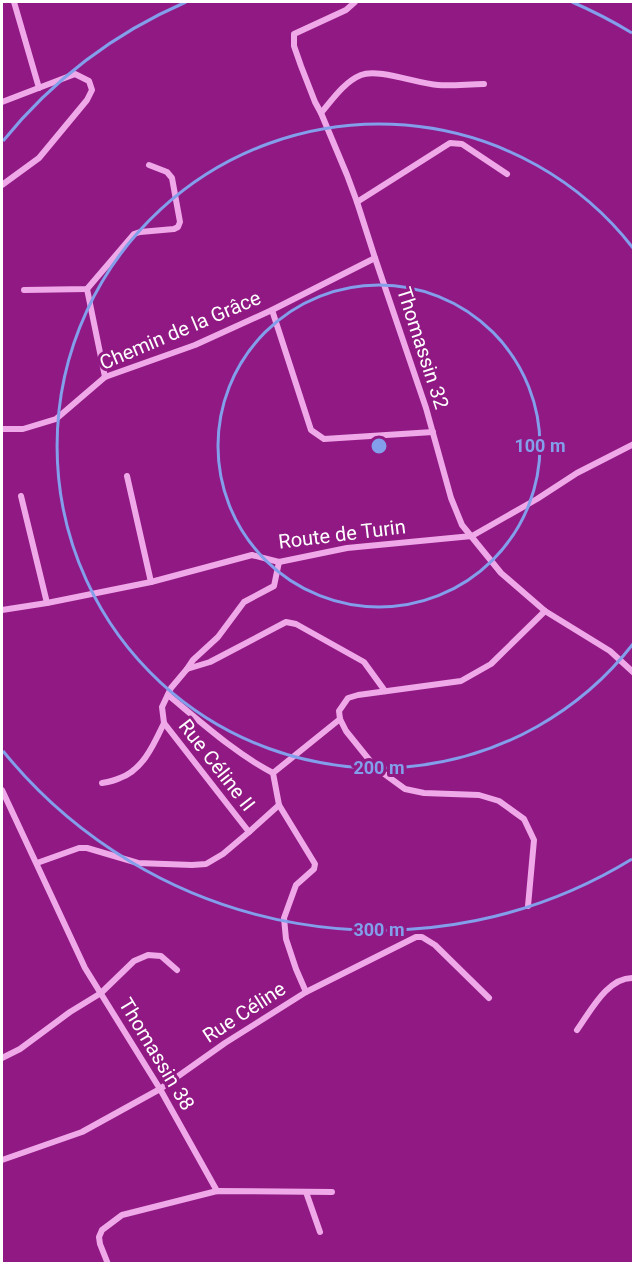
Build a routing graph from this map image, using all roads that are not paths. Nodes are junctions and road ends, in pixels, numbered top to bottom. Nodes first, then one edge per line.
1 (25, 2) edge
2 (355, 2) edge
3 (15, 5) edge
4 (484, 84) dead end
5 (39, 88) junction
6 (2, 102) edge
7 (321, 113) junction
8 (149, 165) dead end
9 (507, 174) dead end
10 (2, 185) edge
11 (357, 202) junction
12 (375, 258) junction
13 (87, 289) junction
14 (24, 290) dead end
15 (272, 310) junction
16 (105, 377) junction
17 (2, 429) edge
18 (433, 432) junction
19 (633, 444) edge
20 (127, 476) dead end
21 (21, 496) dead end
22 (472, 536) junction
23 (279, 562) junction
24 (151, 582) junction
25 (47, 603) junction
26 (2, 610) edge
27 (546, 611) junction
28 (187, 669) junction
29 (633, 673) edge
30 (385, 691) junction
31 (168, 695) junction
32 (340, 719) junction
33 (164, 723) junction
34 (273, 773) junction
35 (102, 783) dead end
36 (2, 790) edge
37 (279, 805) junction
38 (249, 832) junction
39 (37, 863) junction
40 (528, 906) dead end
41 (177, 970) dead end
42 (633, 978) edge
43 (306, 992) junction
44 (101, 993) junction
45 (489, 998) dead end
46 (577, 1030) dead end
47 (2, 1058) edge
48 (160, 1089) junction
49 (2, 1160) edge
50 (217, 1191) junction
51 (306, 1192) junction
52 (332, 1192) dead end
53 (320, 1232) dead end
54 (108, 1263) edge

1 - 3 street
2 - 7 street, Thomassin 32
3 - 5 street
4 - 7 street
5 - 6 street
5 - 10 street
7 - 11 street, Thomassin 32
8 - 13 street
9 - 11 street
11 - 12 street, Thomassin 32
12 - 15 street, Chemin de la Grâce
12 - 18 street, Thomassin 32
13 - 14 street
13 - 16 street
15 - 16 street, Chemin de la Grâce
15 - 18 street
16 - 17 street, Chemin de la Grâce
18 - 22 street, Thomassin 32
19 - 22 street, Route de Turin
20 - 24 street
21 - 25 street
22 - 23 street, Route de Turin
22 - 27 street, Thomassin 32
23 - 24 street, Route de Turin
23 - 28 street, Rue Céline II
24 - 25 street, Route de Turin
25 - 26 street, Route de Turin
27 - 29 street, Thomassin 32
27 - 30 street
28 - 30 street
28 - 31 street, Rue Céline II
30 - 32 street
31 - 33 street, Rue Céline II
31 - 34 street
32 - 34 street
32 - 40 street
33 - 35 street
33 - 38 street, Rue Céline II
34 - 37 street, Rue Céline
36 - 39 street, Thomassin 38
37 - 38 street, Rue Céline II
37 - 43 street, Rue Céline
38 - 39 street, Rue Céline II
39 - 44 street, Thomassin 38
41 - 44 street
42 - 46 street
43 - 45 street
43 - 48 street, Rue Céline
44 - 47 street
44 - 48 street, Thomassin 38
48 - 49 street, Rue Céline
48 - 50 street, Thomassin 38
50 - 51 street
50 - 54 street
51 - 52 street
51 - 53 street

